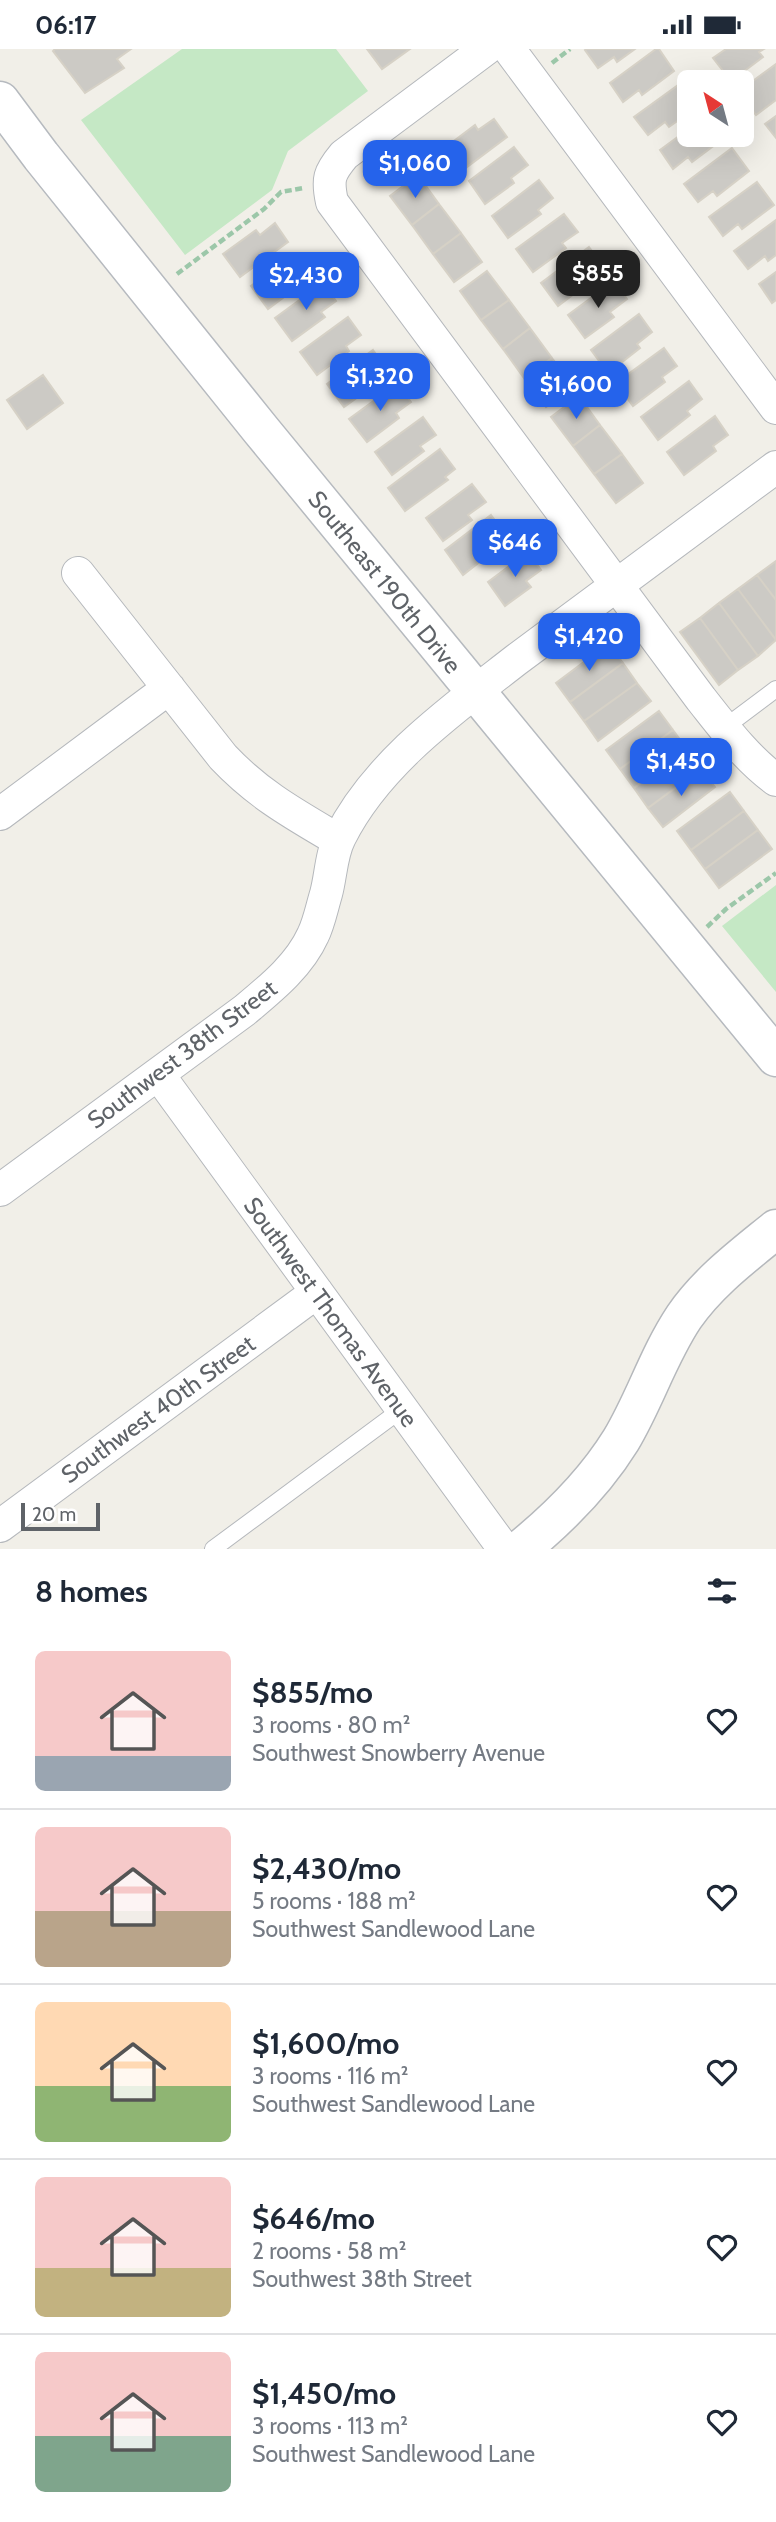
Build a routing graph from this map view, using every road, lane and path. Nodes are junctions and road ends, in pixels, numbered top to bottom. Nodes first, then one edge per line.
1 (485, 49) edge
2 (509, 49) edge
3 (0, 101) edge
4 (328, 183) junction
5 (151, 293) junction
6 (776, 408) edge
7 (776, 467) edge
8 (78, 573) dead end
9 (616, 586) junction
10 (169, 688) junction
11 (776, 689) edge
12 (475, 692) junction
13 (724, 728) junction
14 (776, 780) edge
15 (0, 814) edge
16 (338, 840) junction
17 (776, 873) edge
18 (685, 946) junction
19 (776, 1057) edge
20 (158, 1074) junction
21 (0, 1190) edge
22 (776, 1229) edge
23 (317, 1292) junction
24 (402, 1409) junction
25 (0, 1525) edge
26 (213, 1549) edge
27 (504, 1549) edge
28 (521, 1549) edge

1 - 4 street
2 - 6 street
3 - 5 main road, Southeast 190th Drive
4 - 5 path
4 - 9 street
5 - 12 main road, Southeast 190th Drive
7 - 9 street, Southwest 38th Street
8 - 10 street
9 - 12 street, Southwest 38th Street
9 - 13 street
10 - 15 street
10 - 16 street
11 - 13 lane
12 - 16 street, Southwest 38th Street
12 - 18 main road, Southeast 190th Drive
13 - 14 street
16 - 20 street, Southwest 38th Street
17 - 18 path
18 - 19 main road, Southeast 190th Drive
20 - 21 street, Southwest 38th Street
20 - 23 street, Southwest Thomas Avenue
22 - 28 main road
23 - 24 street, Southwest Thomas Avenue
23 - 25 street, Southwest 40th Street
24 - 26 lane
24 - 27 street, Southwest Thomas Avenue

